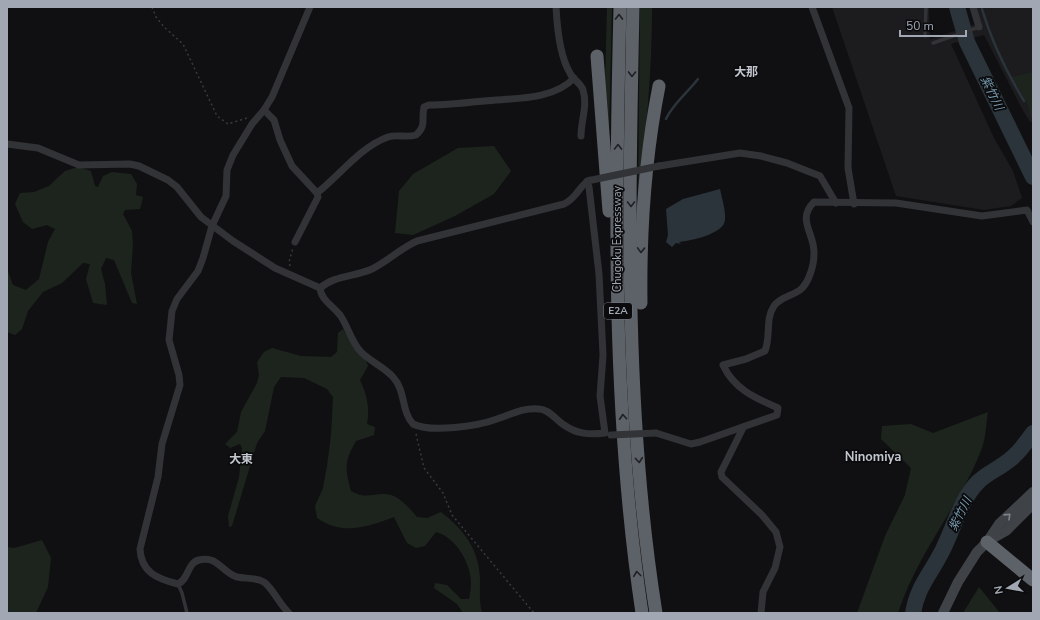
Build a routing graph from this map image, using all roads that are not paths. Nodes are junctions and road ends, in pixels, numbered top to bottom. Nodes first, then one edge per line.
1 (310, 7) edge
2 (556, 7) edge
3 (620, 7) edge
4 (633, 7) edge
5 (812, 7) edge
6 (926, 7) edge
7 (973, 7) edge
8 (979, 27) joint
9 (925, 36) dead end
10 (934, 43) dead end
11 (597, 56) dead end
12 (574, 78) junction
13 (659, 86) dead end
14 (264, 110) junction
15 (582, 136) dead end
16 (7, 144) edge
17 (589, 180) junction
18 (317, 193) junction
19 (836, 203) junction
20 (854, 204) junction
21 (1033, 222) edge
22 (212, 226) junction
23 (295, 242) road end
24 (320, 288) junction
25 (618, 316) junction
26 (634, 365) junction
27 (743, 428) junction
28 (608, 434) junction
29 (1033, 492) edge
30 (1033, 504) edge
31 (987, 542) junction
32 (1033, 580) edge
33 (178, 584) junction
34 (187, 613) edge
35 (289, 613) edge
36 (642, 613) edge
37 (656, 613) edge
38 (761, 613) edge
39 (943, 613) edge

1 - 14 street
2 - 12 street
25 -> 3 highway, Chugoku Expressway / E2A
4 -> 26 highway, Chugoku Expressway / E2A
5 - 20 street
6 - 9 lane
7 - 8 street
8 - 10 lane
11 - 25 highway
12 - 15 street
12 - 18 street
13 -> 26 highway
14 - 18 street
14 - 22 street
16 - 22 street
17 - 19 street, bridge
17 - 24 street
17 - 28 street
18 - 23 street
19 - 20 street
19 - 27 street
20 - 21 street
22 - 24 street
22 - 33 street
24 - 28 street
36 -> 25 highway, Chugoku Expressway / E2A
26 -> 37 highway, Chugoku Expressway / E2A
27 - 28 street, bridge
27 - 38 street
31 -> 29 main road
30 - 31 main road
31 - 32 highway
31 - 39 main road
33 - 34 lane
33 - 35 street

